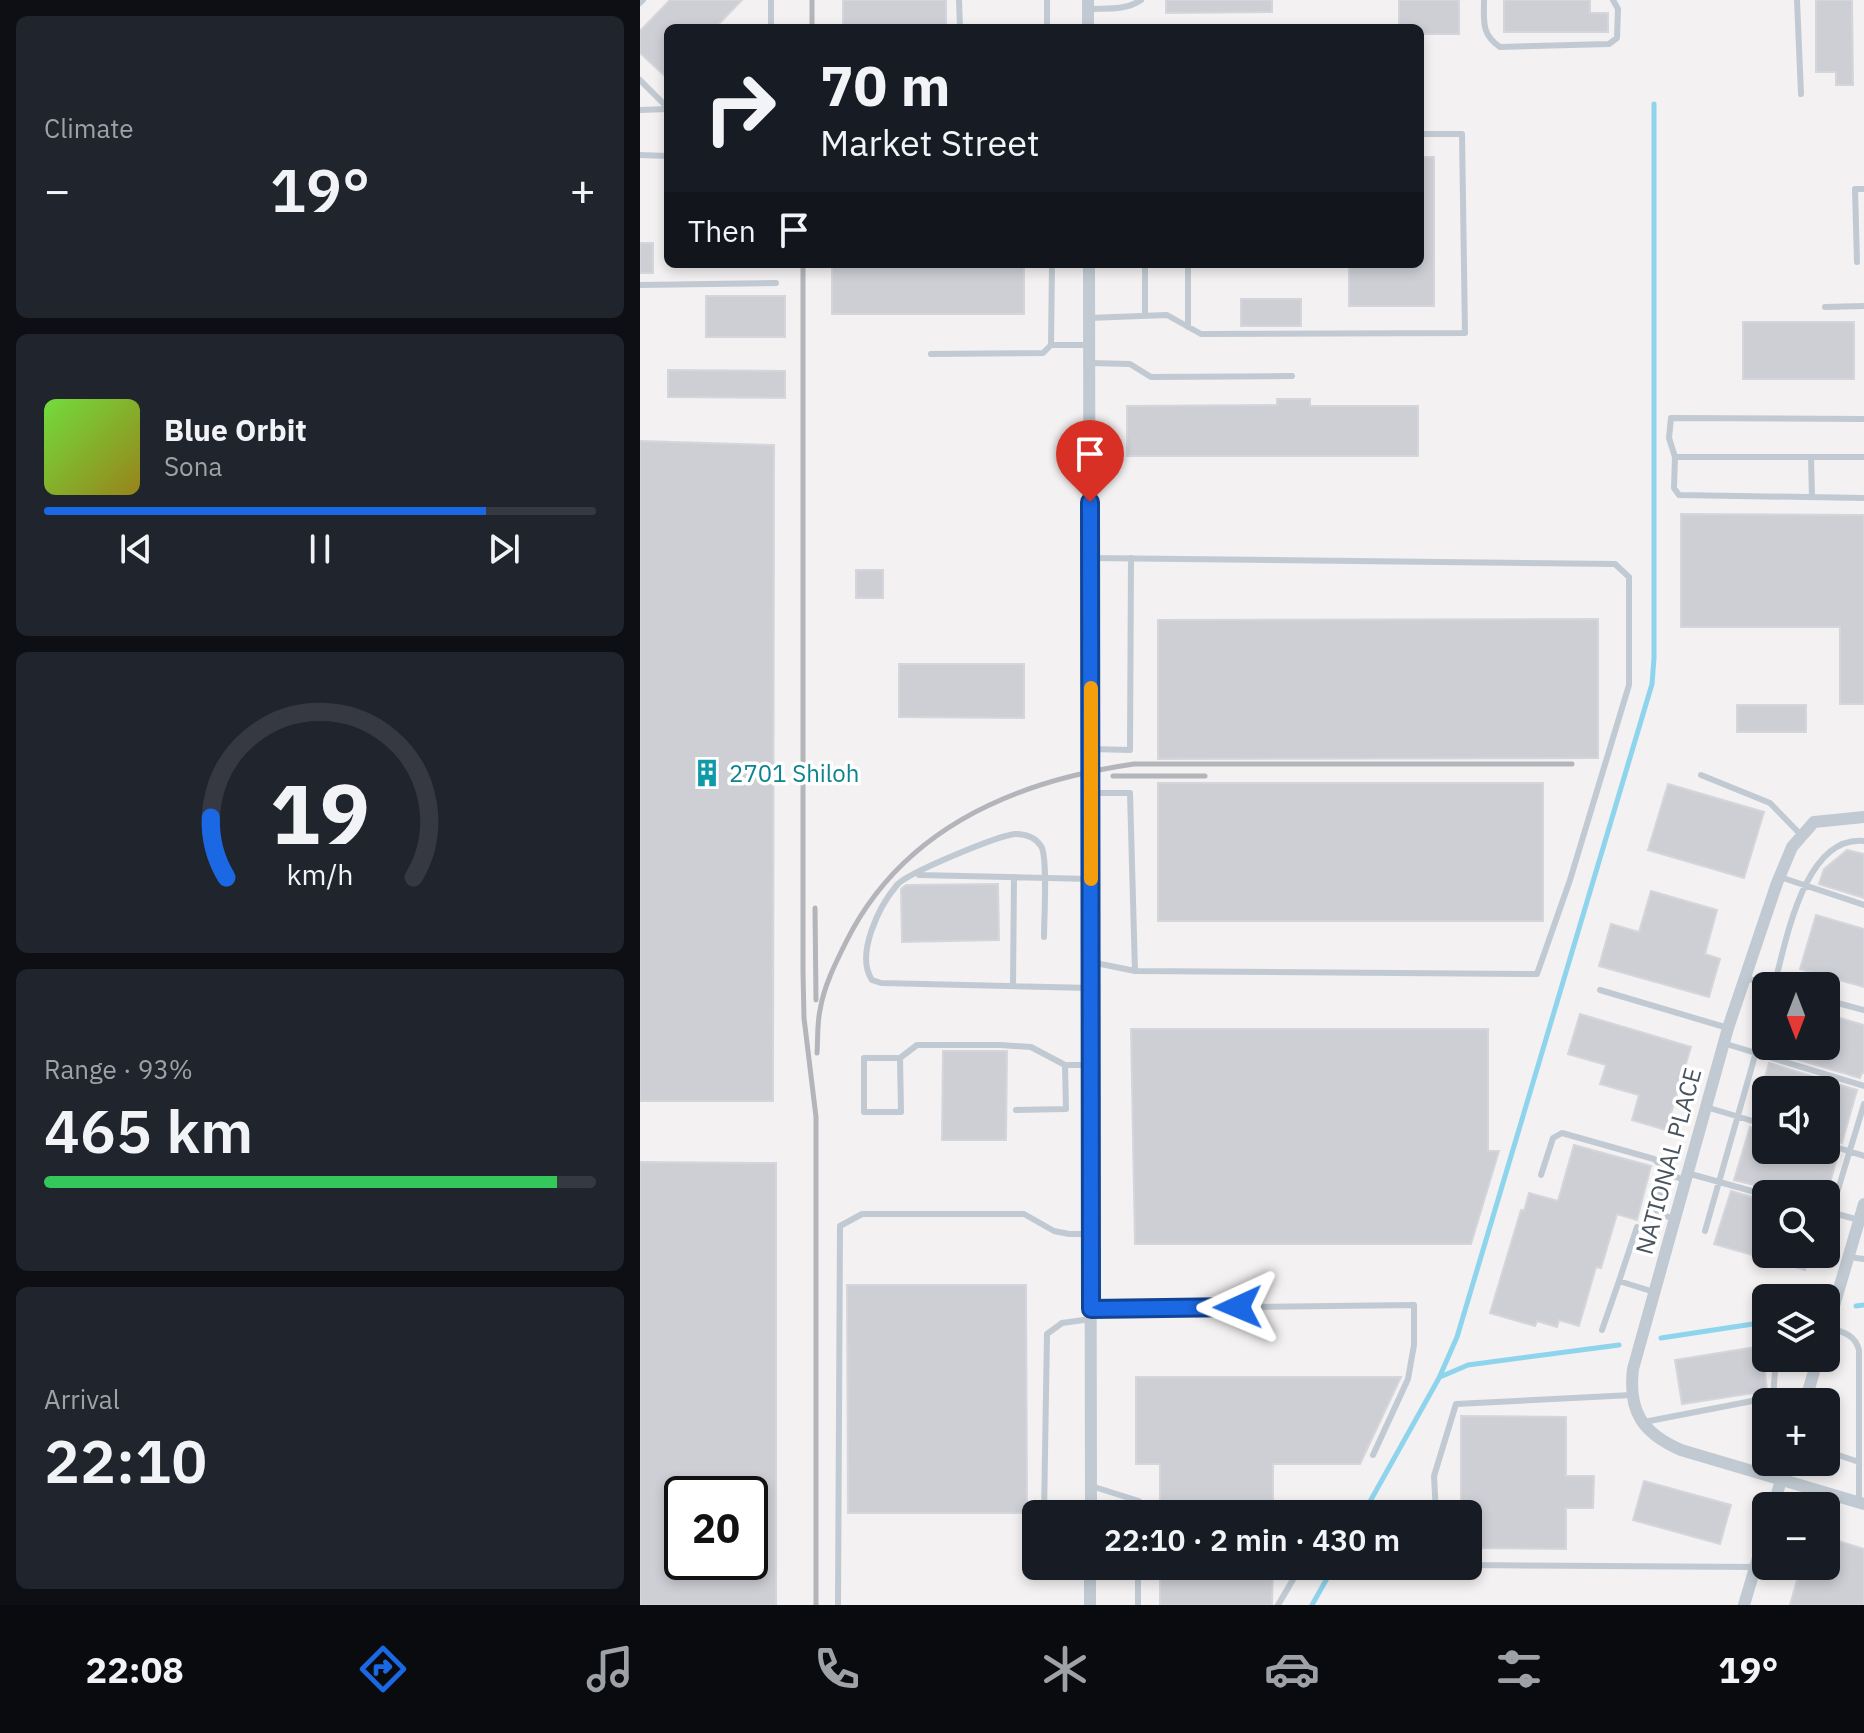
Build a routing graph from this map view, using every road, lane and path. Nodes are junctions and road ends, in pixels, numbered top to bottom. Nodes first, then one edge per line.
1 (771, 0) edge
2 (959, 0) edge
3 (1047, 0) edge
4 (1141, 0) edge
5 (1484, 0) edge
6 (1613, 0) edge
7 (1797, 0) edge
8 (1088, 4) edge
9 (771, 24) edge
10 (960, 24) edge
11 (1047, 24) edge
12 (640, 80) edge
13 (1801, 94) dead end
14 (664, 105) edge
15 (664, 109) edge
16 (640, 110) edge
17 (1424, 134) edge
18 (640, 155) edge
19 (664, 156) edge
20 (1864, 189) edge
21 (1857, 262) dead end
22 (1052, 268) edge
23 (1089, 268) edge
24 (1145, 268) edge
25 (1188, 268) edge
26 (776, 283) dead end
27 (640, 285) edge
28 (1864, 306) edge
29 (1825, 307) dead end
30 (1145, 316) junction
31 (1089, 318) junction
32 (1188, 327) junction
33 (1051, 345) junction
34 (1090, 345) junction
35 (931, 354) dead end
36 (1090, 363) junction
37 (1292, 376) dead end
38 (1864, 419) edge
39 (1675, 457) junction
40 (1811, 457) junction
41 (1864, 457) edge
42 (1812, 497) junction
43 (1864, 498) edge
44 (1090, 558) junction
45 (1131, 558) junction
46 (1091, 749) junction
47 (1701, 775) dead end
48 (1091, 793) junction
49 (1864, 817) edge
50 (1802, 836) junction
51 (1864, 841) edge
52 (914, 875) junction
53 (1014, 877) junction
54 (1780, 877) junction
55 (1044, 878) junction
56 (1091, 879) junction
57 (1805, 887) junction
58 (1864, 905) edge
59 (1044, 937) dead end
60 (1091, 962) junction
61 (1135, 971) junction
62 (1779, 972) edge
63 (1745, 978) junction
64 (1752, 980) edge
65 (1013, 986) junction
66 (1091, 988) junction
67 (1600, 990) dead end
68 (1840, 1004) edge
69 (1864, 1010) edge
70 (1728, 1028) junction
71 (1723, 1043) junction
72 (1752, 1053) edge
73 (900, 1058) junction
74 (1754, 1060) edge
75 (1776, 1060) edge
76 (1065, 1065) junction
77 (1091, 1065) junction
78 (1864, 1086) edge
79 (1864, 1104) edge
80 (1706, 1107) junction
81 (1016, 1110) dead end
82 (1739, 1117) junction
83 (1752, 1121) edge
84 (1840, 1148) edge
85 (1849, 1151) junction
86 (1864, 1156) edge
87 (1667, 1171) junction
88 (1541, 1175) dead end
89 (1686, 1177) junction
90 (1839, 1180) edge
91 (1721, 1182) junction
92 (1752, 1191) edge
93 (1864, 1204) edge
94 (1840, 1215) edge
95 (1675, 1219) junction
96 (1859, 1220) junction
97 (1637, 1227) dead end
98 (1705, 1231) dead end
99 (1091, 1234) junction
100 (1849, 1257) junction
101 (1864, 1259) edge
102 (1619, 1281) junction
103 (1840, 1287) edge
104 (1654, 1292) junction
105 (1091, 1314) junction
106 (1602, 1330) dead end
107 (1840, 1332) edge
108 (1632, 1395) junction
109 (1752, 1401) edge
110 (1642, 1422) junction
111 (1373, 1455) dead end
112 (1840, 1456) edge
113 (1859, 1462) junction
114 (1782, 1476) edge
115 (1781, 1480) junction
116 (1091, 1486) junction
117 (1777, 1492) edge
118 (1044, 1500) edge
119 (1091, 1500) edge
120 (1136, 1500) edge
121 (1435, 1500) edge
122 (1862, 1504) edge
123 (1482, 1565) edge
124 (1752, 1567) edge
125 (1090, 1580) edge
126 (1138, 1580) edge
127 (1293, 1580) edge
128 (1752, 1580) edge
129 (838, 1605) edge
130 (1090, 1605) edge
131 (1138, 1605) edge
132 (1278, 1605) edge
133 (1744, 1605) edge

1 - 9 lane
2 - 10 lane
3 - 11 lane
4 - 8 lane
5 - 6 lane
7 - 13 lane
12 - 14 lane
15 - 16 lane
17 - 32 lane
18 - 19 lane
20 - 21 lane
22 - 33 lane
23 - 31 street
24 - 30 lane
25 - 32 lane
26 - 27 lane
28 - 29 lane
30 - 31 lane
30 - 32 lane
31 - 34 street
33 - 34 lane
33 - 35 lane
34 - 36 street
36 - 37 lane
36 - 44 street
38 - 39 lane
39 - 40 lane
39 - 42 lane
40 - 41 lane
40 - 42 lane
42 - 43 lane
44 - 45 lane
44 - 46 street
45 - 46 lane
45 - 61 lane
46 - 48 street
47 - 50 lane
48 - 56 street
48 - 61 lane
49 - 50 street
50 - 54 street, NATIONAL PLACE
51 - 57 lane
52 - 53 lane
52 - 55 lane
52 - 65 lane
53 - 55 lane
53 - 65 lane
54 - 57 lane
54 - 63 street, NATIONAL PLACE
55 - 56 lane
55 - 59 lane
56 - 60 street
57 - 58 lane
57 - 62 lane
60 - 61 lane
60 - 66 street
63 - 64 lane
63 - 70 street, NATIONAL PLACE
65 - 66 lane
66 - 77 street
67 - 70 lane
68 - 69 lane
70 - 71 street, NATIONAL PLACE
71 - 72 lane
71 - 80 street, NATIONAL PLACE
73 - 73 lane
73 - 76 lane
74 - 82 lane
75 - 78 lane
76 - 77 lane
76 - 81 lane
77 - 99 street
79 - 85 lane
80 - 82 lane
80 - 89 street, NATIONAL PLACE
82 - 83 lane
82 - 91 lane
84 - 85 lane
85 - 86 lane
85 - 90 lane
87 - 88 lane
87 - 89 lane
87 - 95 lane
89 - 91 lane
89 - 95 street, NATIONAL PLACE
91 - 92 lane
91 - 98 lane
93 - 96 street
94 - 96 lane
95 - 104 street, NATIONAL PLACE
96 - 100 street
97 - 102 lane
99 - 105 street
99 - 129 lane
100 - 101 lane
100 - 103 street
102 - 104 lane
102 - 106 lane
104 - 108 street, NATIONAL PLACE
105 - 111 lane
105 - 116 street
105 - 118 lane
107 - 113 lane
108 - 110 street, NATIONAL PLACE
108 - 121 lane
109 - 110 lane
110 - 115 street
112 - 113 lane
113 - 122 lane
114 - 115 street
115 - 117 street
115 - 122 street
116 - 119 street
116 - 120 lane
123 - 124 lane
125 - 130 street
126 - 131 lane
127 - 132 lane
128 - 133 street

